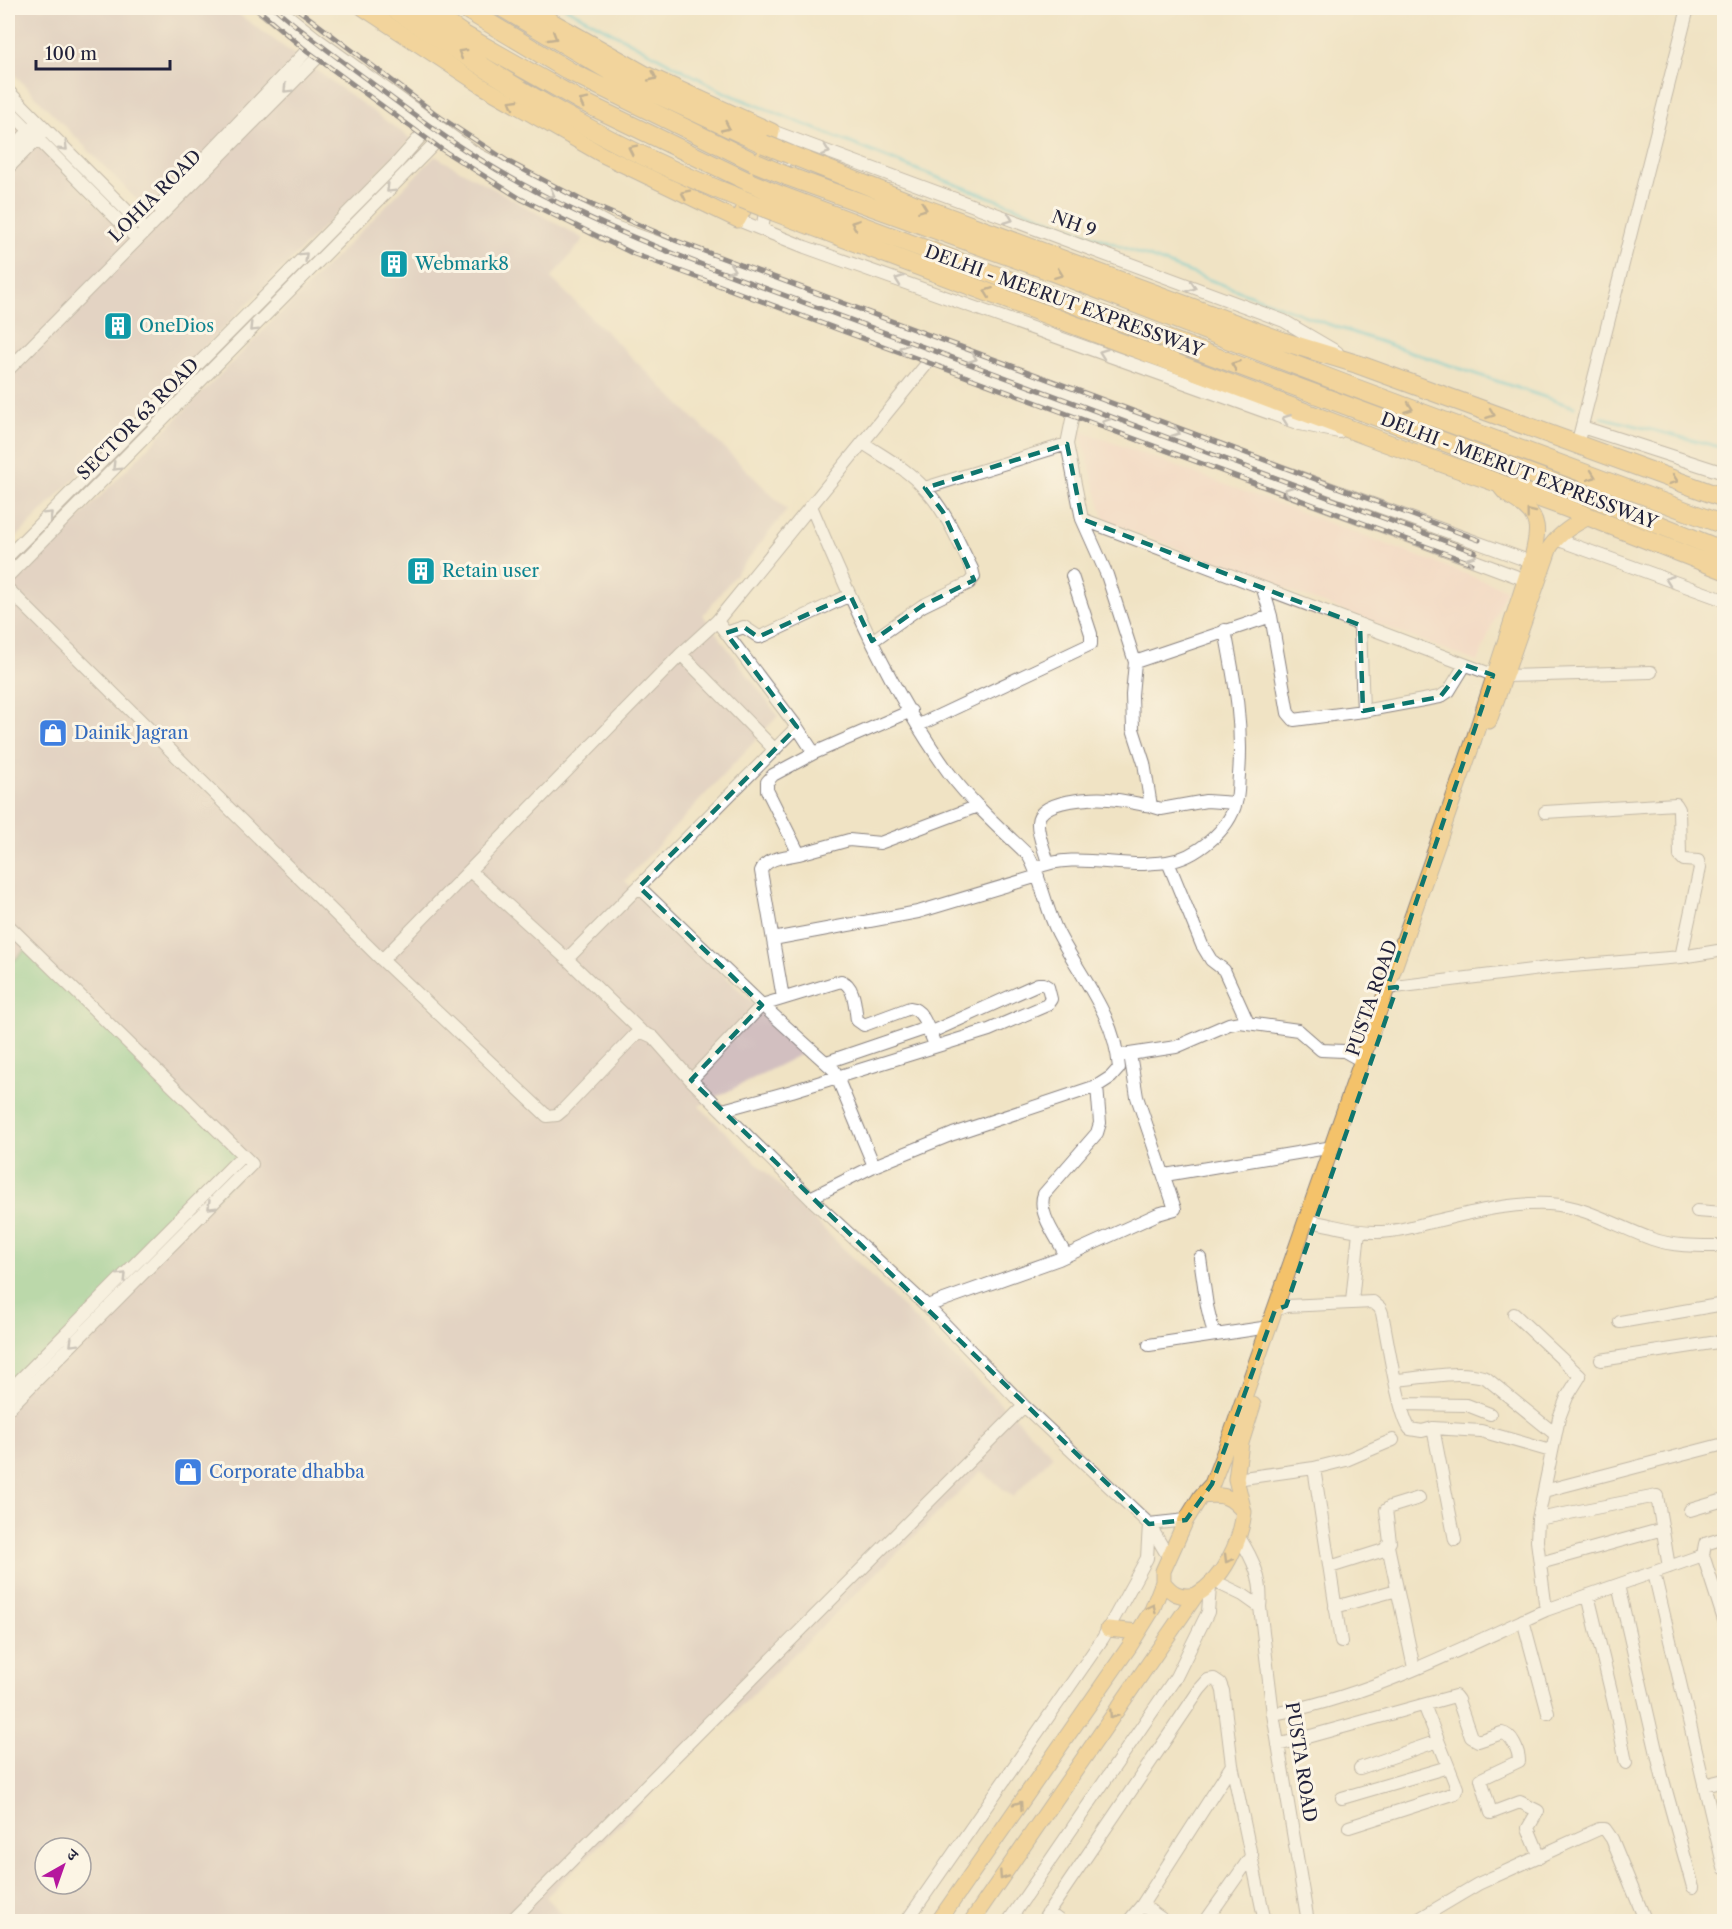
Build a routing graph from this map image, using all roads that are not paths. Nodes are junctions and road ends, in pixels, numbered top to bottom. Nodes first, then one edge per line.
1 (261, 8) edge
2 (278, 8) edge
3 (363, 8) edge
4 (393, 8) edge
5 (423, 8) edge
6 (464, 8) edge
7 (503, 8) edge
8 (529, 8) edge
9 (1688, 8) edge
10 (319, 47) junction
11 (8, 91) edge
12 (8, 109) edge
13 (429, 128) junction
14 (37, 130) junction
15 (441, 137) junction
16 (767, 137) junction
17 (792, 147) junction
18 (8, 153) edge
19 (396, 164) junction
20 (8, 168) edge
21 (406, 173) junction
22 (746, 191) junction
23 (778, 204) junction
24 (738, 219) junction
25 (141, 225) junction
26 (762, 229) junction
27 (132, 234) junction
28 (940, 346) junction
29 (8, 359) edge
30 (931, 359) junction
31 (8, 370) edge
32 (1077, 396) junction
33 (1073, 411) junction
34 (1582, 427) junction
35 (863, 442) junction
36 (1384, 442) junction
37 (1067, 444) junction
38 (1577, 445) junction
39 (1725, 473) edge
40 (1498, 483) junction
41 (925, 488) junction
42 (1725, 498) edge
43 (811, 506) junction
44 (1588, 517) junction
45 (1082, 519) junction
46 (1725, 525) edge
47 (1556, 539) junction
48 (1725, 551) edge
49 (8, 556) edge
50 (1531, 562) junction
51 (1725, 570) edge
52 (8, 576) edge
53 (1071, 576) dead end
54 (1526, 580) junction
55 (8, 589) edge
56 (1263, 589) junction
57 (850, 595) junction
58 (1725, 600) edge
59 (1271, 616) junction
60 (717, 621) junction
61 (1360, 625) junction
62 (1226, 630) junction
63 (726, 633) junction
64 (872, 641) junction
65 (681, 654) junction
66 (1136, 662) junction
67 (1465, 665) junction
68 (1651, 672) dead end
69 (1499, 676) junction
70 (911, 711) junction
71 (1363, 711) junction
72 (919, 725) junction
73 (797, 727) junction
74 (774, 750) junction
75 (814, 753) junction
76 (1236, 803) junction
77 (978, 806) junction
78 (1151, 806) junction
79 (1545, 812) dead end
80 (799, 854) junction
81 (1168, 862) junction
82 (1040, 869) junction
83 (470, 871) junction
84 (639, 887) junction
85 (8, 925) edge
86 (773, 939) junction
87 (1725, 950) edge
88 (1681, 957) junction
89 (567, 958) junction
90 (382, 960) junction
91 (1392, 988) junction
92 (783, 998) junction
93 (762, 1005) junction
94 (1248, 1023) junction
95 (928, 1030) junction
96 (642, 1032) junction
97 (935, 1047) junction
98 (1130, 1053) junction
99 (1116, 1056) junction
100 (1362, 1061) junction
101 (827, 1062) junction
102 (837, 1077) junction
103 (692, 1080) junction
104 (1097, 1086) junction
105 (723, 1110) junction
106 (1333, 1147) junction
107 (243, 1155) junction
108 (874, 1166) junction
109 (1165, 1175) junction
110 (810, 1198) junction
111 (1697, 1211) dead end
112 (1725, 1213) edge
113 (1315, 1222) junction
114 (1359, 1231) junction
115 (1725, 1246) edge
116 (1200, 1258) dead end
117 (1059, 1259) junction
118 (1352, 1302) junction
119 (1725, 1304) edge
120 (927, 1306) junction
121 (1281, 1308) junction
122 (1514, 1314) dead end
123 (1620, 1322) dead end
124 (1269, 1327) junction
125 (1214, 1335) junction
126 (1725, 1341) edge
127 (1149, 1345) dead end
128 (1601, 1360) dead end
129 (1396, 1380) junction
130 (8, 1392) edge
131 (1401, 1404) junction
132 (1024, 1406) junction
133 (8, 1409) edge
134 (1490, 1414) dead end
135 (1433, 1428) junction
136 (1555, 1434) junction
137 (1394, 1440) dead end
138 (1725, 1444) edge
139 (1551, 1451) junction
140 (1314, 1468) junction
141 (1236, 1479) junction
142 (1544, 1491) junction
143 (1201, 1496) junction
144 (1419, 1498) dead end
145 (1725, 1500) edge
146 (1690, 1510) dead end
147 (1244, 1512) junction
148 (1538, 1519) junction
149 (1186, 1520) junction
150 (1149, 1524) junction
151 (1663, 1529) junction
152 (1239, 1537) junction
153 (1725, 1538) edge
154 (1455, 1540) dead end
155 (1388, 1546) junction
156 (1702, 1555) junction
157 (1169, 1558) junction
158 (1540, 1563) junction
159 (1330, 1567) junction
160 (1669, 1567) junction
161 (1654, 1573) junction
162 (1725, 1575) edge
163 (1711, 1579) junction
164 (1162, 1582) junction
165 (1212, 1584) junction
166 (1618, 1585) junction
167 (1397, 1590) junction
168 (1196, 1595) junction
169 (1588, 1595) junction
170 (1723, 1605) edge
171 (1260, 1607) junction
172 (1335, 1607) junction
173 (1546, 1610) junction
174 (1523, 1620) junction
175 (1725, 1620) edge
176 (1204, 1622) junction
177 (1108, 1629) junction
178 (1138, 1632) junction
179 (1341, 1642) dead end
180 (1414, 1668) junction
181 (1425, 1705) junction
182 (1548, 1713) dead end
183 (1273, 1714) junction
184 (1438, 1741) junction
185 (1278, 1745) junction
186 (1626, 1763) dead end
187 (1232, 1765) junction
188 (1448, 1767) junction
189 (1360, 1768) dead end
190 (1725, 1780) edge
191 (1704, 1785) junction
192 (1342, 1798) dead end
193 (1349, 1827) dead end
194 (1252, 1855) junction
195 (1540, 1857) junction
196 (1724, 1868) edge
197 (1694, 1887) dead end
198 (1142, 1905) junction
199 (1045, 1917) edge
200 (510, 1922) edge
201 (906, 1922) edge
202 (938, 1922) edge
203 (971, 1922) edge
204 (1008, 1922) edge
205 (1061, 1922) edge
206 (1128, 1922) edge
207 (1166, 1922) edge
208 (1205, 1922) edge
209 (1265, 1922) edge
210 (1308, 1922) edge
211 (1414, 1922) edge
212 (1646, 1922) edge

1 - 10 street
2 - 10 street
24 -> 3 main road
22 -> 4 highway
22 -> 5 highway, DELHI - MEERUT EXPRESSWAY
6 -> 46 highway, DELHI - MEERUT EXPRESSWAY, bridge
7 -> 16 highway
8 -> 16 main road
9 - 34 street
10 - 13 street
10 - 25 street, LOHIA ROAD
10 -> 31 street, LOHIA ROAD
11 - 14 street
12 - 14 street
13 - 15 street
13 - 19 street, SECTOR 63 ROAD
14 - 18 street
14 - 20 street
14 -> 25 street
14 - 27 street
15 - 21 street, SECTOR 63 ROAD
15 -> 28 street
30 -> 15 street
16 - 17 highway, bridge
16 - 24 main road
17 - 26 street
17 -> 38 highway
19 - 21 street
49 -> 19 street, SECTOR 63 ROAD
21 -> 52 street, SECTOR 63 ROAD
22 - 23 highway, DELHI - MEERUT EXPRESSWAY, bridge
36 -> 23 highway
48 -> 23 highway, DELHI - MEERUT EXPRESSWAY
24 - 26 street
25 - 27 street, LOHIA ROAD
36 -> 26 street
27 - 29 street, LOHIA ROAD
28 - 30 street
28 -> 32 street
30 - 33 street
30 - 35 street
32 - 33 street
32 -> 50 street
33 - 37 street
54 -> 33 street
34 - 38 street
34 - 39 street
35 - 41 street
35 - 43 street
36 - 40 highway
37 - 41 street
37 - 45 street
38 -> 42 highway
40 - 44 highway
50 -> 40 main road, PUSTA ROAD
41 - 64 street
43 - 57 street
43 - 60 street
44 - 47 main road, PUSTA ROAD
44 - 51 highway
45 - 56 street
45 - 66 street
58 -> 47 street
47 - 69 main road, PUSTA ROAD
50 - 54 main road, PUSTA ROAD
53 - 72 street
54 - 69 main road, PUSTA ROAD
55 - 90 street
56 - 59 street
56 - 61 street
57 - 63 street
57 - 64 street
59 - 62 street
59 - 71 street
60 - 63 street
60 - 65 street
61 - 67 street
61 - 71 street
62 - 66 street
62 - 76 street
63 - 73 street
64 - 70 street
65 - 74 street
65 - 83 street
66 - 78 street
67 - 69 street
67 - 71 street
68 - 69 street
69 - 91 main road, PUSTA ROAD
70 - 72 street
70 - 75 street
72 - 77 street
73 - 74 street
73 - 75 street
74 - 84 street
75 - 80 street
76 - 78 street
76 - 81 street
77 - 80 street
77 - 82 street
78 - 82 street
79 - 88 street
80 - 86 street
81 - 82 street
81 - 94 street
82 - 86 street
82 - 99 street
83 - 89 street
83 - 90 street
84 - 89 street
84 - 93 street
85 - 107 street
86 - 92 street
87 - 88 street
88 - 91 street
89 - 96 street
90 - 96 street
91 - 100 main road, PUSTA ROAD
91 - 113 main road, PUSTA ROAD
92 - 93 street
92 - 95 street
93 - 101 street
93 - 103 street
94 - 98 street
94 - 100 street
95 - 97 street
95 - 97 street
95 - 101 street
96 - 103 street
97 - 102 street
98 - 99 street
98 - 109 street
99 - 104 street
100 - 106 main road, PUSTA ROAD
101 - 102 street
102 - 105 street
102 - 108 street
103 - 105 street
104 - 108 street
104 - 117 street
105 - 110 street
106 - 109 street
106 - 121 main road, PUSTA ROAD
130 -> 107 street
107 -> 133 street
108 - 110 street
109 - 117 street
110 - 120 street
111 - 112 street
113 - 114 street
113 - 121 main road, PUSTA ROAD
114 - 115 street
114 - 118 street
116 - 125 street
117 - 120 street
118 - 121 street
118 - 129 street
119 - 123 street
120 - 132 street
121 - 124 main road, PUSTA ROAD
121 - 141 main road, PUSTA ROAD
122 - 136 street
124 - 125 street
124 - 143 main road, PUSTA ROAD
125 - 127 street
126 - 128 street
129 - 131 street
129 - 136 street
131 - 134 street
131 - 135 street
132 - 150 street
132 - 200 street
135 - 139 street
135 - 154 street
136 - 139 street
137 - 140 street
138 - 142 street
139 - 142 street
140 - 141 street
140 - 159 street
141 - 147 main road, PUSTA ROAD
142 - 148 street
143 - 147 main road
143 - 149 main road, PUSTA ROAD
144 - 155 street
145 - 146 street
147 - 152 main road
148 - 151 street
148 - 158 street
149 - 150 street
149 - 157 main road, PUSTA ROAD
150 - 157 street
150 - 177 street
151 - 158 street
151 - 160 street
152 -> 165 main road
152 - 171 street, PUSTA ROAD
153 - 156 street
155 - 159 street
155 - 167 street
156 - 160 street
156 - 163 street
157 - 164 main road, PUSTA ROAD
158 - 173 street
159 - 172 street
160 - 161 street
161 - 166 street
161 - 191 street
162 - 163 street
163 - 170 street
164 - 168 main road
178 -> 164 main road, PUSTA ROAD
165 - 168 main road
165 - 171 street
165 - 176 street
166 - 169 street
166 - 197 street
167 - 172 street
167 - 180 street
168 - 176 street
168 -> 203 main road
169 - 173 street
169 - 186 street
170 - 175 street
171 - 183 street, PUSTA ROAD
172 - 179 street
173 - 174 street
174 - 180 street
174 - 182 street
176 - 204 street
177 - 178 main road
177 - 201 street
202 -> 178 main road, PUSTA ROAD
180 - 183 street
181 - 184 street
181 - 185 street
181 - 195 street
183 - 185 street, PUSTA ROAD
184 - 188 street
184 - 189 street
185 - 210 street, PUSTA ROAD
187 - 194 street
187 - 198 street
187 - 199 street
188 - 192 street
188 - 193 street
190 - 191 street
191 - 196 street
194 - 208 street
194 - 209 street
195 - 211 street
195 - 212 street
198 - 206 street
198 - 207 street
199 - 205 street

